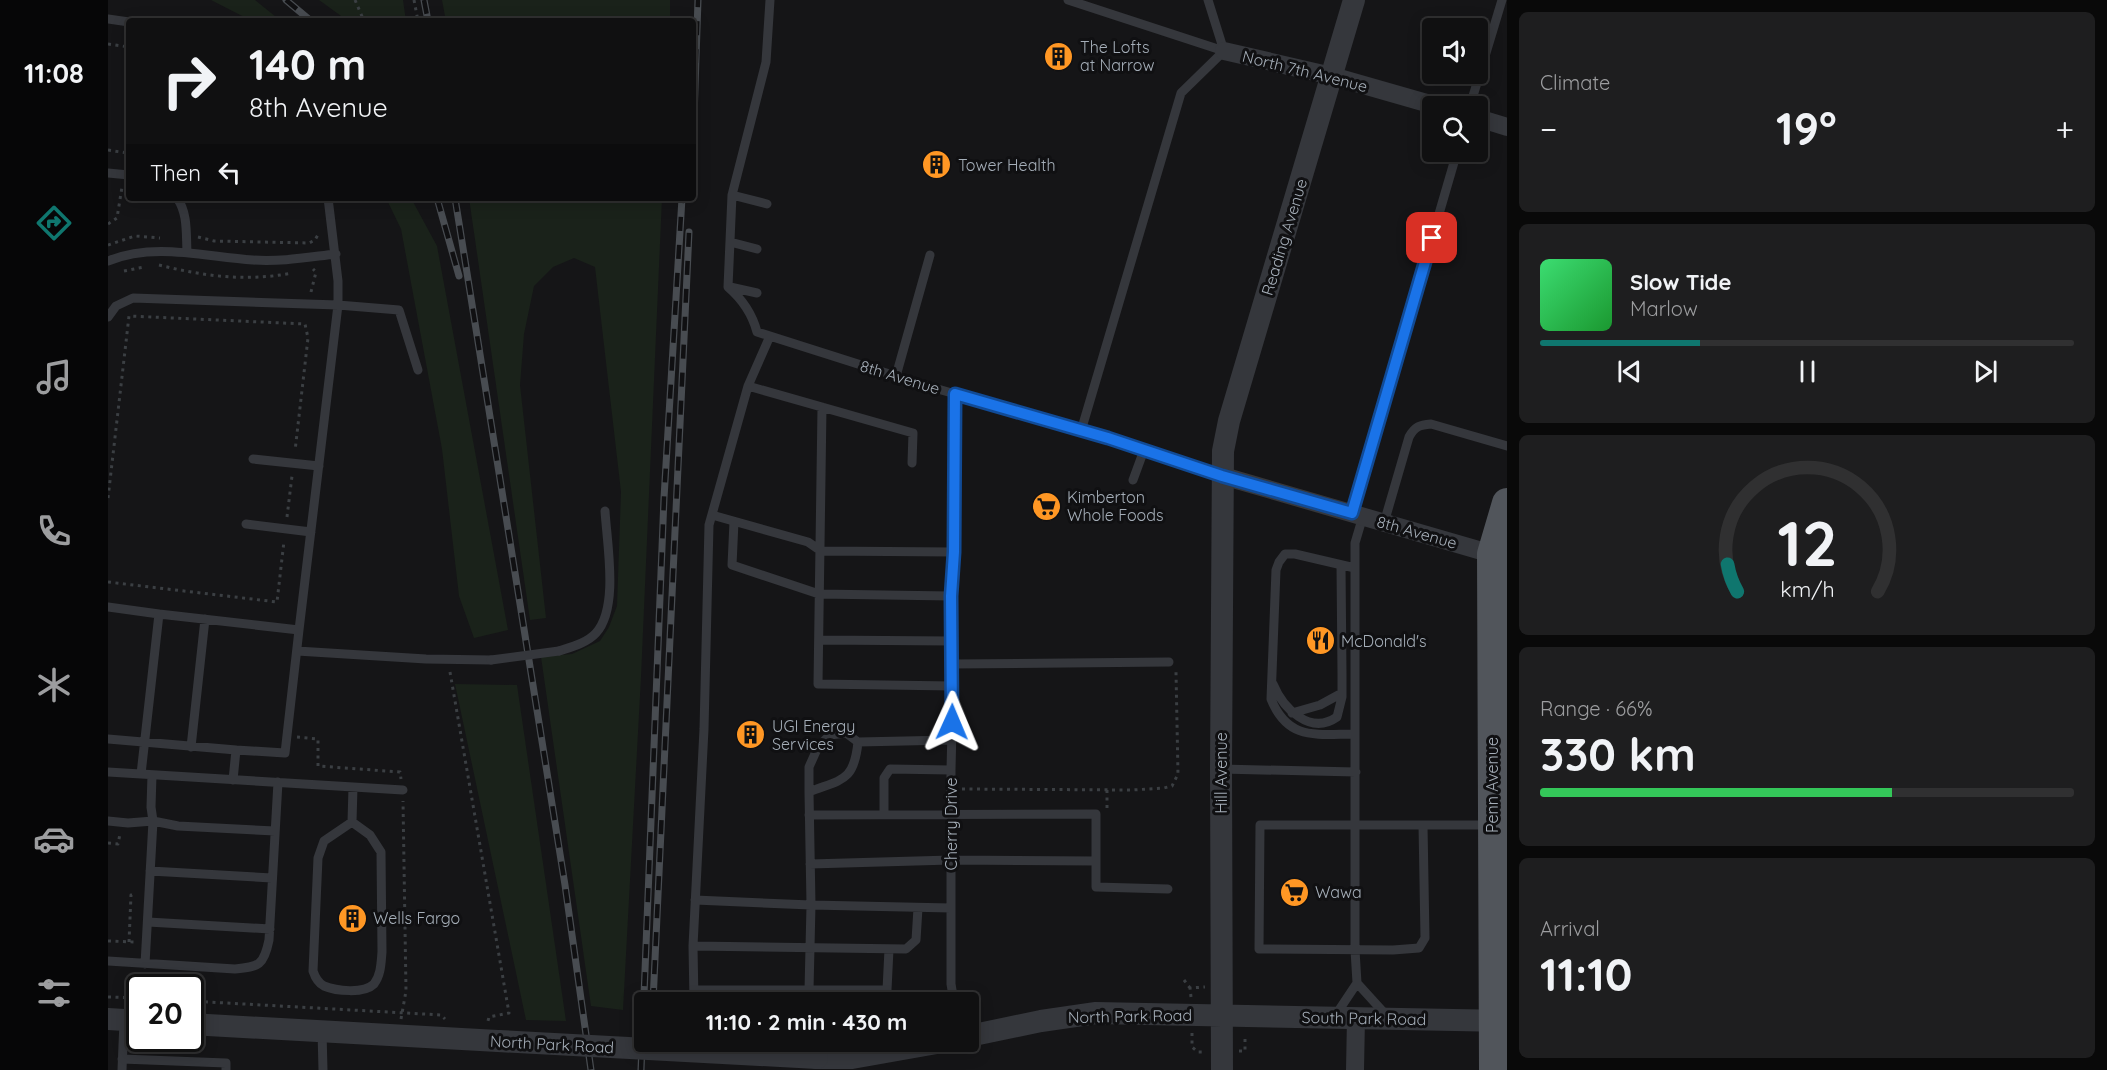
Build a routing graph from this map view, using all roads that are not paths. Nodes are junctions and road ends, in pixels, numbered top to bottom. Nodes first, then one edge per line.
1 (770, 0) edge
2 (1068, 0) edge
3 (1208, 0) edge
4 (1354, 0) edge
5 (1502, 0) edge
6 (108, 19) edge
7 (126, 22) edge
8 (1224, 51) junction
9 (1332, 76) junction
10 (1473, 96) edge
11 (1422, 102) edge
12 (1488, 121) edge
13 (1507, 127) edge
14 (1454, 162) edge
15 (108, 173) edge
16 (126, 176) edge
17 (732, 195) junction
18 (179, 201) edge
19 (328, 201) edge
20 (767, 204) dead end
21 (730, 242) junction
22 (757, 249) dead end
23 (187, 252) junction
24 (336, 254) junction
25 (930, 255) dead end
26 (108, 261) edge
27 (728, 287) junction
28 (757, 293) dead end
29 (338, 304) junction
30 (108, 317) edge
31 (770, 336) junction
32 (418, 370) dead end
33 (896, 376) junction
34 (748, 386) junction
35 (955, 394) junction
36 (822, 407) junction
37 (1081, 431) junction
38 (1507, 446) edge
39 (1144, 450) junction
40 (253, 459) dead end
41 (912, 463) dead end
42 (319, 466) junction
43 (1222, 476) junction
44 (1133, 480) dead end
45 (1507, 503) edge
46 (605, 511) dead end
47 (712, 514) junction
48 (1357, 515) junction
49 (734, 522) junction
50 (1384, 523) junction
51 (246, 524) dead end
52 (311, 532) junction
53 (821, 551) junction
54 (954, 552) junction
55 (1499, 556) edge
56 (1341, 565) junction
57 (1355, 568) junction
58 (819, 594) junction
59 (951, 596) junction
60 (108, 607) edge
61 (159, 614) junction
62 (205, 619) junction
63 (300, 630) junction
64 (819, 640) junction
65 (951, 641) junction
66 (297, 651) junction
67 (1169, 662) road end
68 (952, 664) junction
69 (1271, 679) junction
70 (953, 686) junction
71 (1342, 693) junction
72 (1292, 713) junction
73 (1355, 734) junction
74 (108, 739) edge
75 (951, 740) junction
76 (858, 742) junction
77 (144, 743) junction
78 (191, 747) junction
79 (236, 750) junction
80 (1221, 769) junction
81 (951, 770) junction
82 (108, 772) edge
83 (1356, 772) junction
84 (141, 774) junction
85 (152, 775) junction
86 (233, 780) junction
87 (278, 782) junction
88 (353, 787) junction
89 (403, 790) dead end
90 (809, 792) junction
91 (884, 814) junction
92 (809, 815) junction
93 (951, 815) junction
94 (108, 821) edge
95 (153, 821) junction
96 (352, 822) junction
97 (1423, 825) junction
98 (1492, 825) junction
99 (1355, 826) junction
100 (275, 831) junction
101 (951, 860) junction
102 (1096, 861) junction
103 (810, 864) junction
104 (150, 871) junction
105 (272, 878) junction
106 (1168, 889) dead end
107 (695, 900) junction
108 (811, 906) junction
109 (918, 908) junction
110 (951, 908) junction
111 (148, 922) junction
112 (270, 929) junction
113 (693, 946) junction
114 (810, 948) junction
115 (889, 949) junction
116 (1355, 950) junction
117 (108, 961) edge
118 (145, 964) junction
119 (1358, 983) junction
120 (694, 990) joint
121 (809, 990) junction
122 (952, 992) edge
123 (1221, 1015) junction
124 (1344, 1018) junction
125 (1388, 1018) junction
126 (124, 1020) edge
127 (1500, 1021) edge
128 (204, 1025) edge
129 (322, 1031) junction
130 (979, 1034) edge
131 (886, 1052) edge
132 (875, 1053) joint
133 (122, 1059) junction
134 (122, 1070) edge
135 (226, 1070) edge
136 (323, 1070) edge
137 (1222, 1070) edge
138 (1355, 1070) edge
139 (1494, 1070) edge

1 - 17 lane
2 - 8 lane
3 - 8 lane, North 7th Avenue
4 - 9 street, Reading Avenue
5 - 10 lane
6 - 7 lane
8 - 9 street, North 7th Avenue
8 - 37 lane
9 - 11 street, North 7th Avenue
9 - 43 street, Reading Avenue
12 - 13 street
14 - 48 lane
15 - 16 lane
17 - 20 lane
17 - 21 lane
18 - 23 lane
19 - 24 lane
21 - 22 lane
21 - 27 lane
23 - 24 lane
23 - 26 lane
24 - 29 lane
25 - 33 lane
27 - 28 lane
27 - 31 lane, 8th Avenue
29 - 30 lane
29 - 32 lane
29 - 42 lane
31 - 33 lane, 8th Avenue
31 - 34 lane
33 - 35 lane, 8th Avenue
34 - 36 lane
34 - 47 lane
35 - 37 lane, 8th Avenue
35 - 54 lane, Cherry Drive
36 - 41 lane
36 - 53 lane
37 - 39 lane, 8th Avenue
38 - 50 lane
39 - 43 lane, 8th Avenue
39 - 44 lane
40 - 42 lane
42 - 52 lane
43 - 48 street, 8th Avenue
43 - 80 street, Hill Avenue
45 - 55 main road, Penn Avenue
46 - 66 lane, bridge
47 - 49 lane
47 - 107 lane
48 - 50 street, 8th Avenue
48 - 57 lane
49 - 53 lane
49 - 58 lane
50 - 55 street, 8th Avenue
51 - 52 lane
52 - 63 lane
53 - 54 lane
53 - 58 lane
54 - 59 lane, Cherry Drive
55 - 98 main road, Penn Avenue
56 - 57 lane
56 - 69 lane
56 - 71 lane
57 - 73 lane
58 - 59 lane
58 - 64 lane
59 - 65 lane, Cherry Drive
60 - 61 lane
61 - 62 lane
61 - 77 lane
62 - 63 lane
62 - 78 lane
63 - 66 lane
64 - 65 lane
64 - 70 lane
65 - 68 lane, Cherry Drive
66 - 79 lane
67 - 68 lane
68 - 70 lane, Cherry Drive
69 - 72 lane
69 - 73 lane
70 - 75 lane, Cherry Drive
71 - 72 lane
71 - 72 lane
73 - 83 lane
74 - 77 lane
75 - 76 lane
75 - 81 lane, Cherry Drive
76 - 90 lane
76 - 90 lane
77 - 78 lane
77 - 84 lane
78 - 79 lane
79 - 86 lane
80 - 83 lane
80 - 123 street, Hill Avenue
81 - 91 lane
81 - 93 lane, Cherry Drive
82 - 84 lane
83 - 99 lane
84 - 85 lane
85 - 86 lane
85 - 95 lane
86 - 87 lane
87 - 88 lane
87 - 100 lane
88 - 89 lane
88 - 96 lane
90 - 92 lane
91 - 92 lane
91 - 93 lane
92 - 103 lane
93 - 101 lane, Cherry Drive
93 - 102 lane
94 - 95 lane
95 - 100 lane
95 - 104 lane
96 - 96 lane
97 - 98 lane
97 - 99 lane
97 - 116 lane
98 - 127 main road, Penn Avenue
99 - 116 lane
99 - 116 lane
100 - 105 lane
101 - 102 lane
101 - 103 lane
101 - 110 lane, Cherry Drive
102 - 106 lane
103 - 108 lane
104 - 105 lane
104 - 111 lane
105 - 112 lane
107 - 108 lane
107 - 113 lane
108 - 109 lane
108 - 114 lane
109 - 110 lane
109 - 115 lane
110 - 122 lane, Cherry Drive
111 - 112 lane
111 - 118 lane
112 - 118 lane
113 - 114 lane
113 - 120 lane
114 - 115 lane
114 - 121 lane
115 - 121 lane
116 - 119 lane
117 - 118 lane
119 - 124 lane
119 - 125 lane
120 - 121 lane
123 - 124 street, South Park Road
123 - 130 street, North Park Road
123 - 137 street, Hill Avenue
124 - 125 street, South Park Road
124 - 138 street
125 - 127 street, South Park Road
126 - 133 lane
127 - 139 main road, Penn Avenue
128 - 129 street, North Park Road
129 - 132 street, North Park Road, bridge
129 - 136 lane
131 - 132 street, North Park Road
133 - 134 lane
133 - 135 lane

